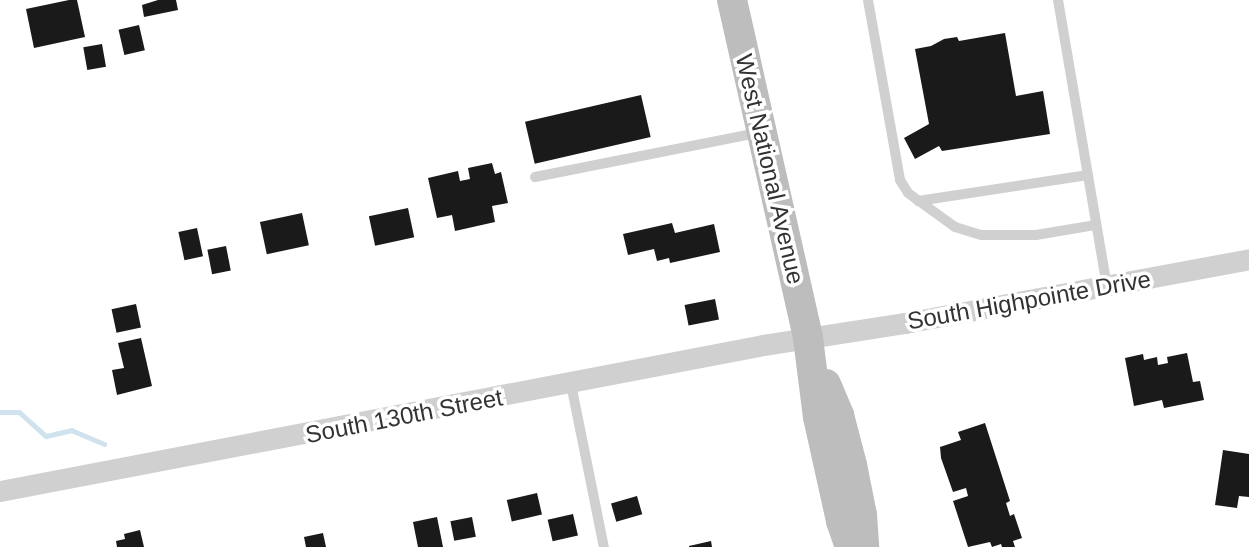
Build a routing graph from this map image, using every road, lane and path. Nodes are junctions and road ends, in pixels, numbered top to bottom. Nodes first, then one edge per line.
1 (732, 0) edge
2 (867, 0) edge
3 (1058, 0) edge
4 (761, 132) junction
5 (1088, 175) junction
6 (536, 177) dead end
7 (918, 201) junction
8 (1096, 225) junction
9 (1249, 259) edge
10 (1107, 286) junction
11 (808, 338) junction
12 (571, 384) junction
13 (0, 491) edge
14 (604, 547) edge
15 (850, 547) edge
16 (864, 547) edge

1 - 4 main road, West National Avenue
2 - 7 lane
3 - 5 lane
4 - 6 lane
4 - 11 main road, West National Avenue
5 - 7 lane
5 - 8 lane
7 - 8 lane
8 - 10 lane
9 - 10 street, South Highpointe Drive
10 - 11 street, South Highpointe Drive
11 - 12 street, South 130th Street
11 - 15 main road, West National Avenue
11 - 16 main road, West National Avenue
12 - 13 street, South 130th Street
12 - 14 lane

